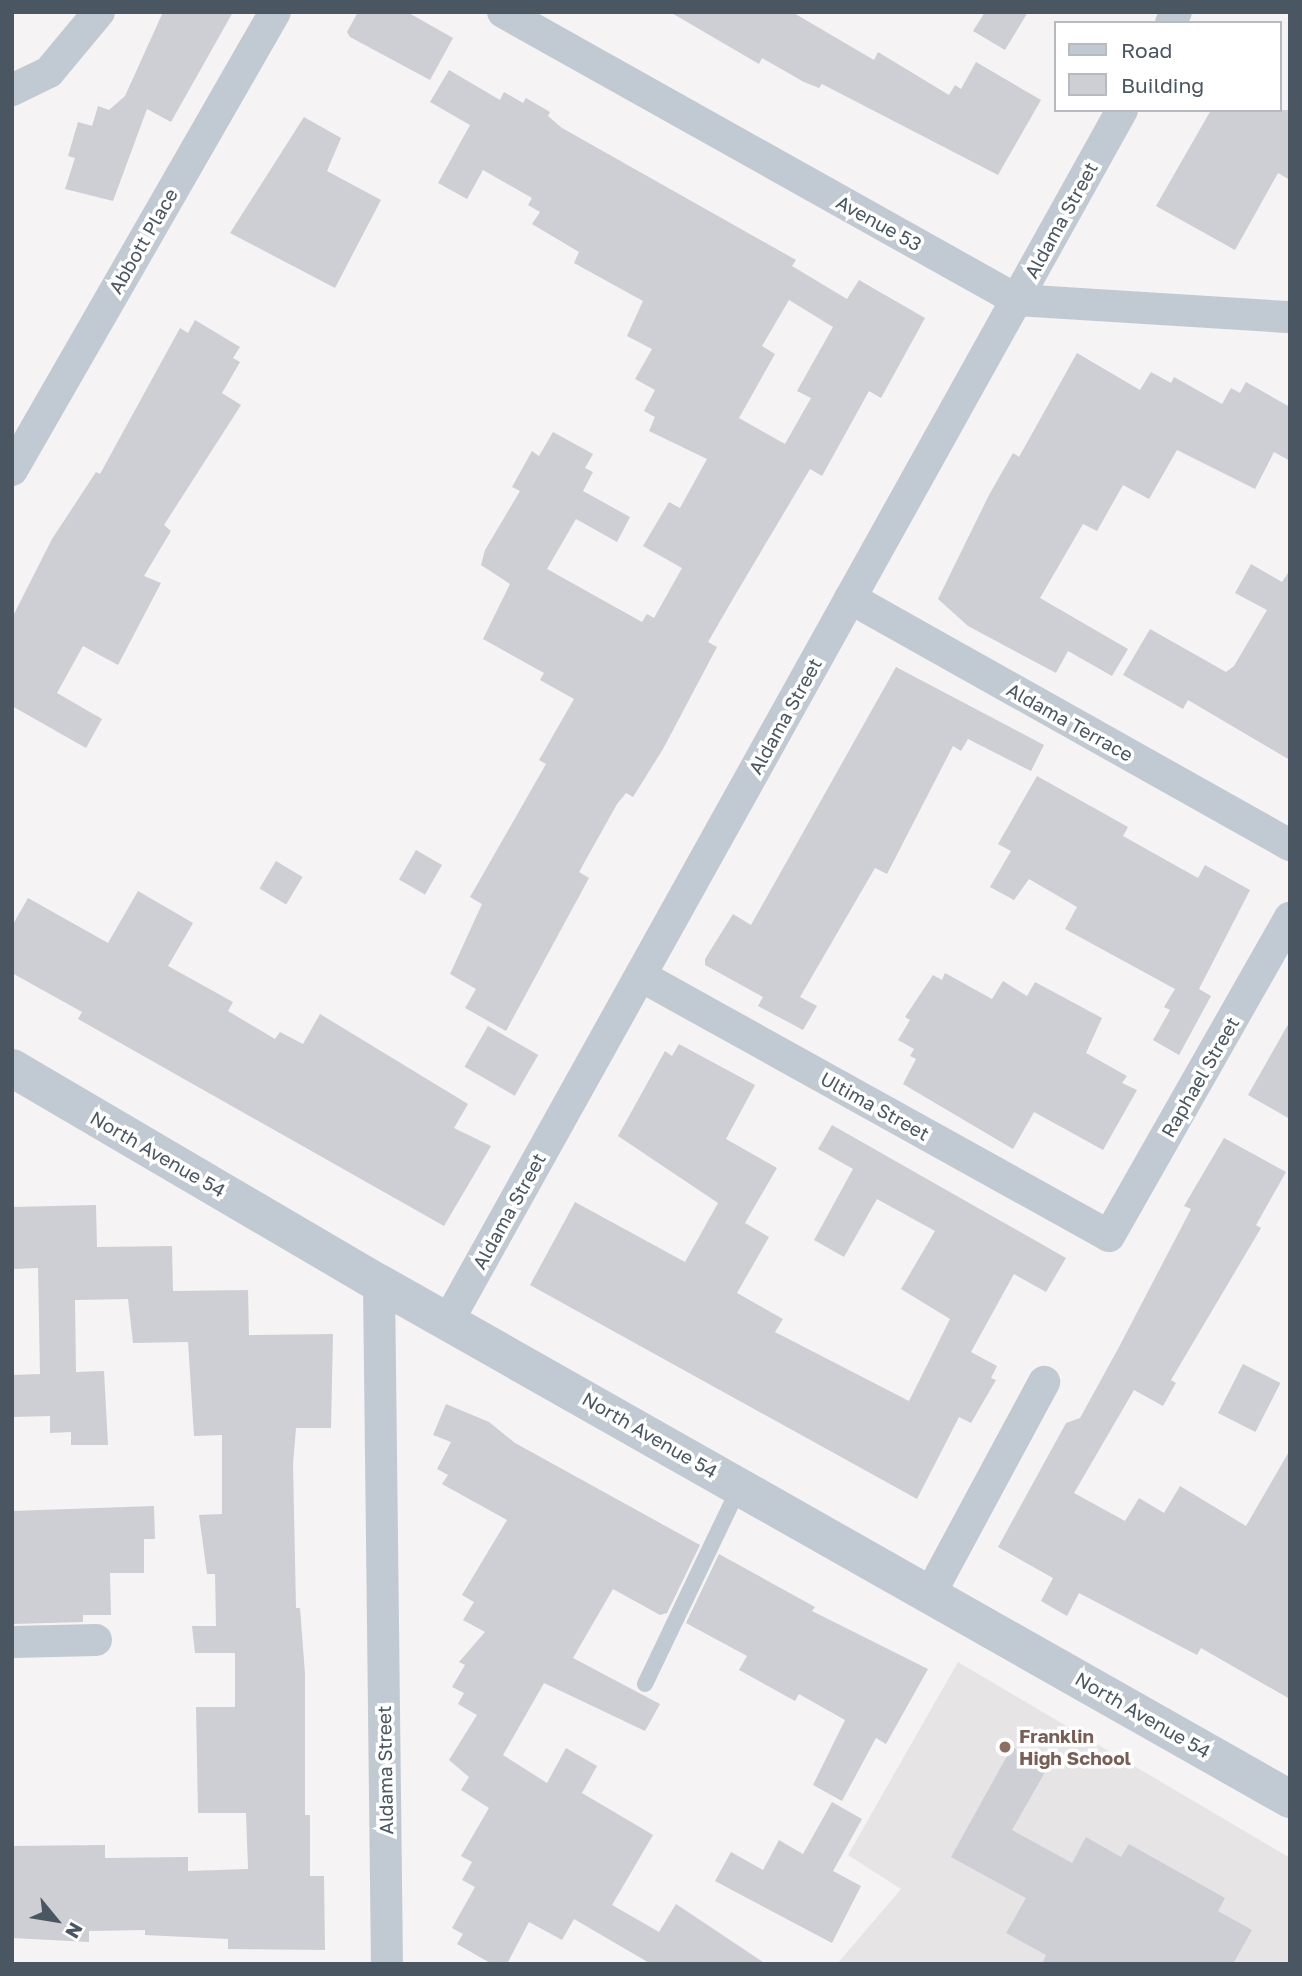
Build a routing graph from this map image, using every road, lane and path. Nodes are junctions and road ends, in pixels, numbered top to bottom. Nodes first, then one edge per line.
1 (99, 12) edge
2 (275, 12) edge
3 (503, 12) edge
4 (12, 90) edge
5 (1121, 112) edge
6 (1017, 300) junction
7 (1290, 317) edge
8 (12, 470) edge
9 (850, 598) junction
10 (1290, 845) edge
11 (1290, 918) edge
12 (640, 975) junction
13 (12, 1068) edge
14 (1109, 1236) joint
15 (379, 1283) junction
16 (448, 1321) junction
17 (1044, 1382) dead end
18 (740, 1486) junction
19 (930, 1594) junction
20 (96, 1640) dead end
21 (12, 1642) edge
22 (646, 1684) dead end
23 (1290, 1799) edge
24 (387, 1964) edge

1 - 4 street
2 - 8 street, Abbott Place
3 - 6 street, Avenue 53
5 - 6 street, Aldama Street
6 - 7 street, Avenue 53
6 - 9 street, Aldama Street
9 - 10 street, Aldama Terrace
9 - 12 street, Aldama Street
11 - 14 street, Raphael Street
12 - 14 street, Ultima Street
12 - 16 street, Aldama Street
13 - 15 street, North Avenue 54
15 - 16 street, North Avenue 54
15 - 24 street, Aldama Street
16 - 18 street, North Avenue 54
17 - 19 street
18 - 19 street, North Avenue 54
18 - 22 lane
19 - 23 street, North Avenue 54
20 - 21 street

